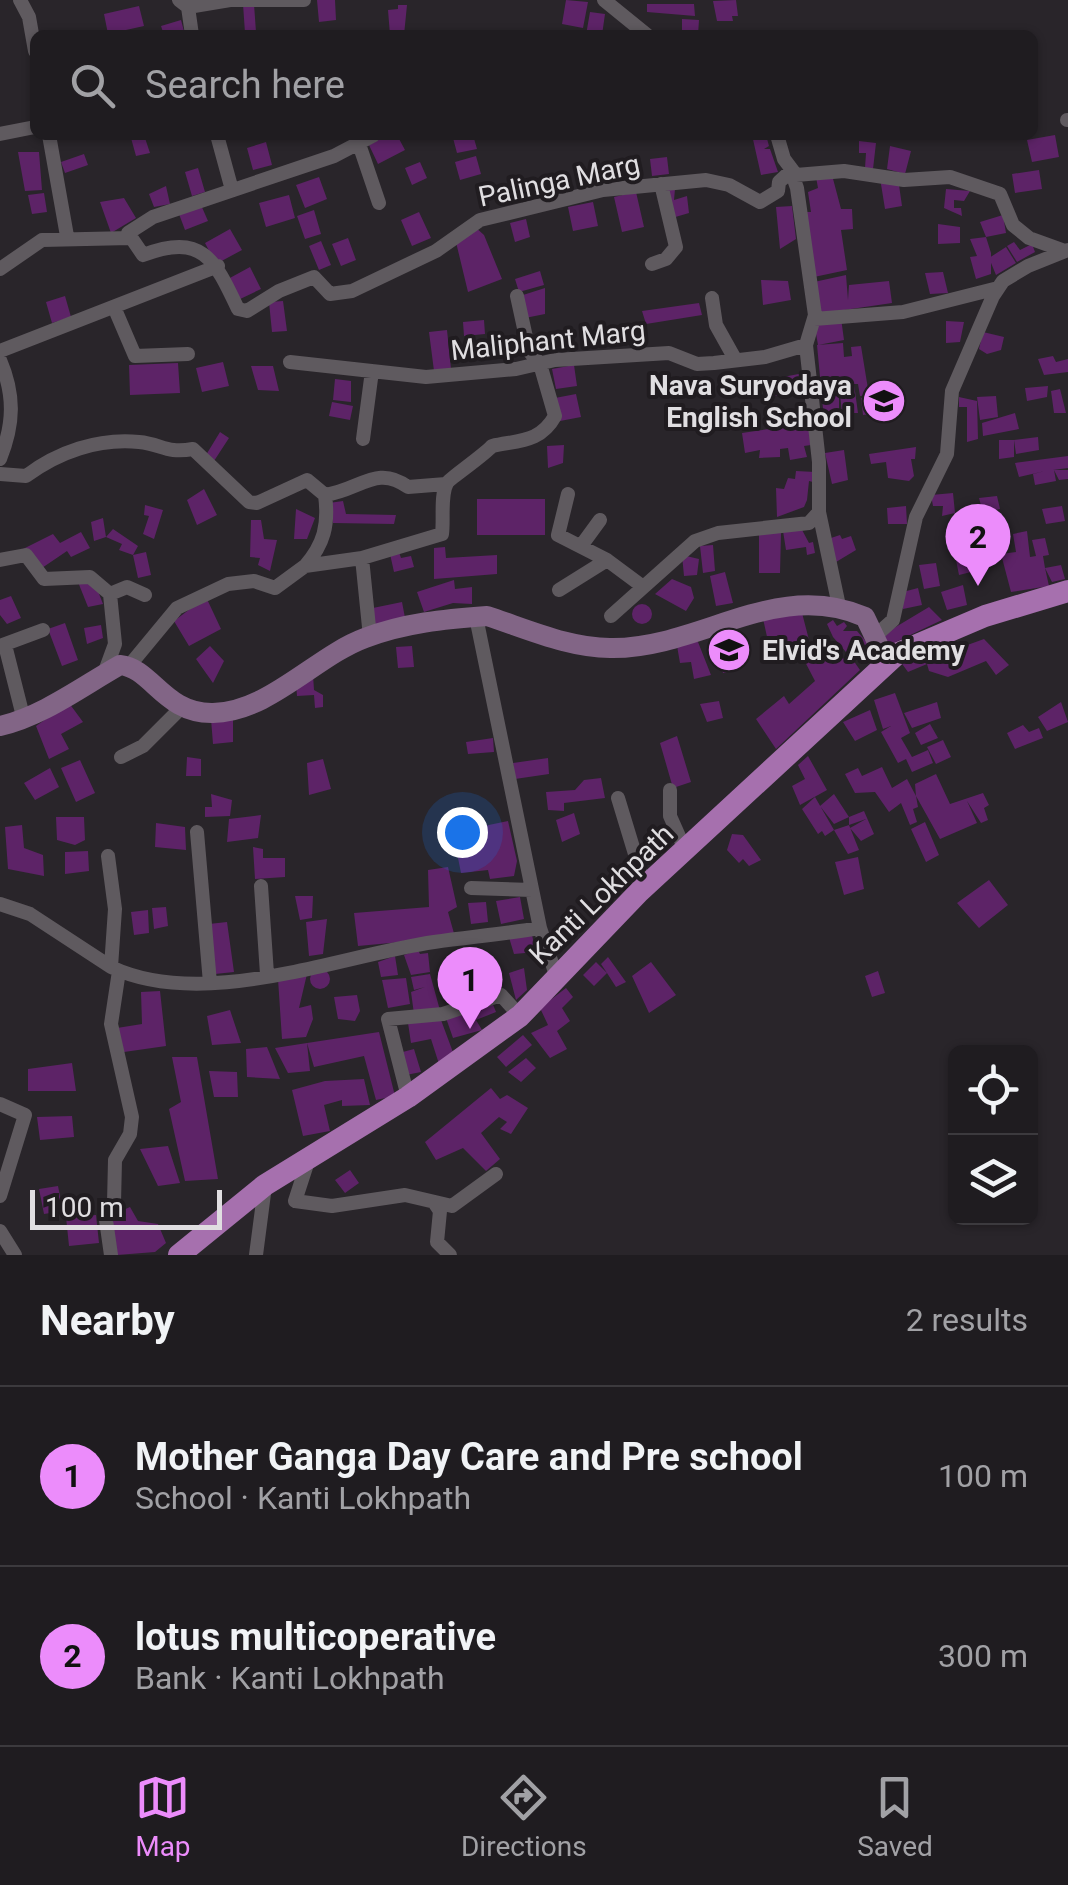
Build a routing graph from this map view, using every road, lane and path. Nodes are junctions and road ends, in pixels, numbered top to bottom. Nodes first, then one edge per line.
1 (20, 0) edge
2 (232, 0) edge
3 (304, 0) edge
4 (610, 2) edge
5 (184, 3) edge
6 (31, 30) edge
7 (191, 30) edge
8 (641, 30) edge
9 (30, 128) edge
10 (0, 134) edge
11 (50, 140) edge
12 (218, 140) edge
13 (365, 140) edge
14 (779, 140) edge
15 (358, 144) junction
16 (790, 171) junction
17 (661, 184) junction
18 (232, 190) junction
19 (379, 203) dead end
20 (66, 236) junction
21 (130, 238) junction
22 (1067, 250) edge
23 (652, 264) dead end
24 (218, 266) junction
25 (0, 269) edge
26 (998, 288) junction
27 (518, 296) dead end
28 (712, 298) dead end
29 (114, 307) junction
30 (814, 318) junction
31 (806, 345) junction
32 (0, 352) edge
33 (188, 354) dead end
34 (735, 359) junction
35 (0, 360) edge
36 (290, 362) dead end
37 (540, 364) junction
38 (372, 370) junction
39 (363, 439) dead end
40 (0, 460) edge
41 (0, 474) edge
42 (446, 484) junction
43 (568, 494) dead end
44 (325, 496) junction
45 (819, 512) junction
46 (600, 520) dead end
47 (581, 546) junction
48 (362, 558) junction
49 (0, 560) edge
50 (607, 560) junction
51 (305, 566) junction
52 (642, 586) junction
53 (559, 590) dead end
54 (1068, 591) edge
55 (110, 594) junction
56 (144, 595) dead end
57 (840, 606) junction
58 (612, 616) dead end
59 (476, 617) junction
60 (43, 630) dead end
61 (370, 637) junction
62 (873, 638) junction
63 (2, 645) edge
64 (887, 663) junction
65 (129, 666) junction
66 (104, 674) junction
67 (182, 707) junction
68 (24, 720) junction
69 (0, 726) edge
70 (121, 757) dead end
71 (670, 790) dead end
72 (618, 798) dead end
73 (198, 832) dead end
74 (686, 852) junction
75 (108, 856) dead end
76 (261, 886) dead end
77 (645, 887) junction
78 (470, 888) dead end
79 (532, 890) junction
80 (0, 904) edge
81 (540, 928) junction
82 (115, 969) junction
83 (267, 974) junction
84 (557, 978) junction
85 (210, 983) junction
86 (520, 1016) junction
87 (408, 1097) junction
88 (0, 1104) edge
89 (308, 1161) junction
90 (496, 1174) dead end
91 (265, 1185) junction
92 (0, 1196) edge
93 (434, 1202) junction
94 (0, 1231) edge
95 (15, 1255) edge
96 (111, 1255) edge
97 (178, 1255) edge
98 (256, 1255) edge
99 (450, 1255) edge

1 - 6 street
2 - 3 street
2 - 5 street
4 - 8 street
5 - 7 street
9 - 10 street
11 - 20 street
12 - 18 street
13 - 15 street
14 - 16 street
15 - 18 street
15 - 19 street
16 - 17 street, Palinga Marg
16 - 22 street
16 - 30 street
17 - 23 street
17 - 24 street, Palinga Marg
18 - 21 street
20 - 21 street
20 - 25 street
21 - 24 street
22 - 26 street
24 - 29 street
26 - 30 street
26 - 62 street
27 - 37 street
28 - 34 street
29 - 32 street
29 - 33 street
30 - 31 street
31 - 34 street, Maliphant Marg
31 - 45 street
34 - 37 street, Maliphant Marg
35 - 40 street
36 - 38 street, Maliphant Marg
37 - 38 street, Maliphant Marg
37 - 42 street
38 - 39 street
41 - 44 street
42 - 44 street
42 - 48 street
43 - 47 street
44 - 51 street
45 - 52 street
45 - 57 street
46 - 47 street
47 - 50 street
48 - 51 street
48 - 61 street
49 - 55 street
50 - 52 street
50 - 53 street
51 - 65 street
52 - 58 street
54 - 64 main road, Kanti Lokhpath
55 - 56 street
55 - 66 street
57 - 59 main road
57 - 62 main road
59 - 61 main road
59 - 79 street
60 - 63 street
61 - 67 main road
62 - 64 main road
63 - 68 street
64 - 74 main road, Kanti Lokhpath
65 - 66 main road
65 - 67 main road
66 - 68 main road
67 - 70 street
68 - 69 main road
71 - 74 street
72 - 77 street
73 - 85 street
74 - 77 main road, Kanti Lokhpath
75 - 82 street
76 - 83 street
77 - 84 main road, Kanti Lokhpath
78 - 79 street
79 - 81 street
80 - 82 street
81 - 83 street
81 - 84 street
82 - 85 street
82 - 96 street
83 - 85 street
84 - 86 main road, Kanti Lokhpath
86 - 87 main road, Kanti Lokhpath
86 - 87 street
87 - 89 main road, Kanti Lokhpath
88 - 92 street
89 - 91 main road, Kanti Lokhpath
89 - 93 street
90 - 93 street
91 - 97 main road, Kanti Lokhpath
91 - 98 street
93 - 99 street
94 - 95 street

